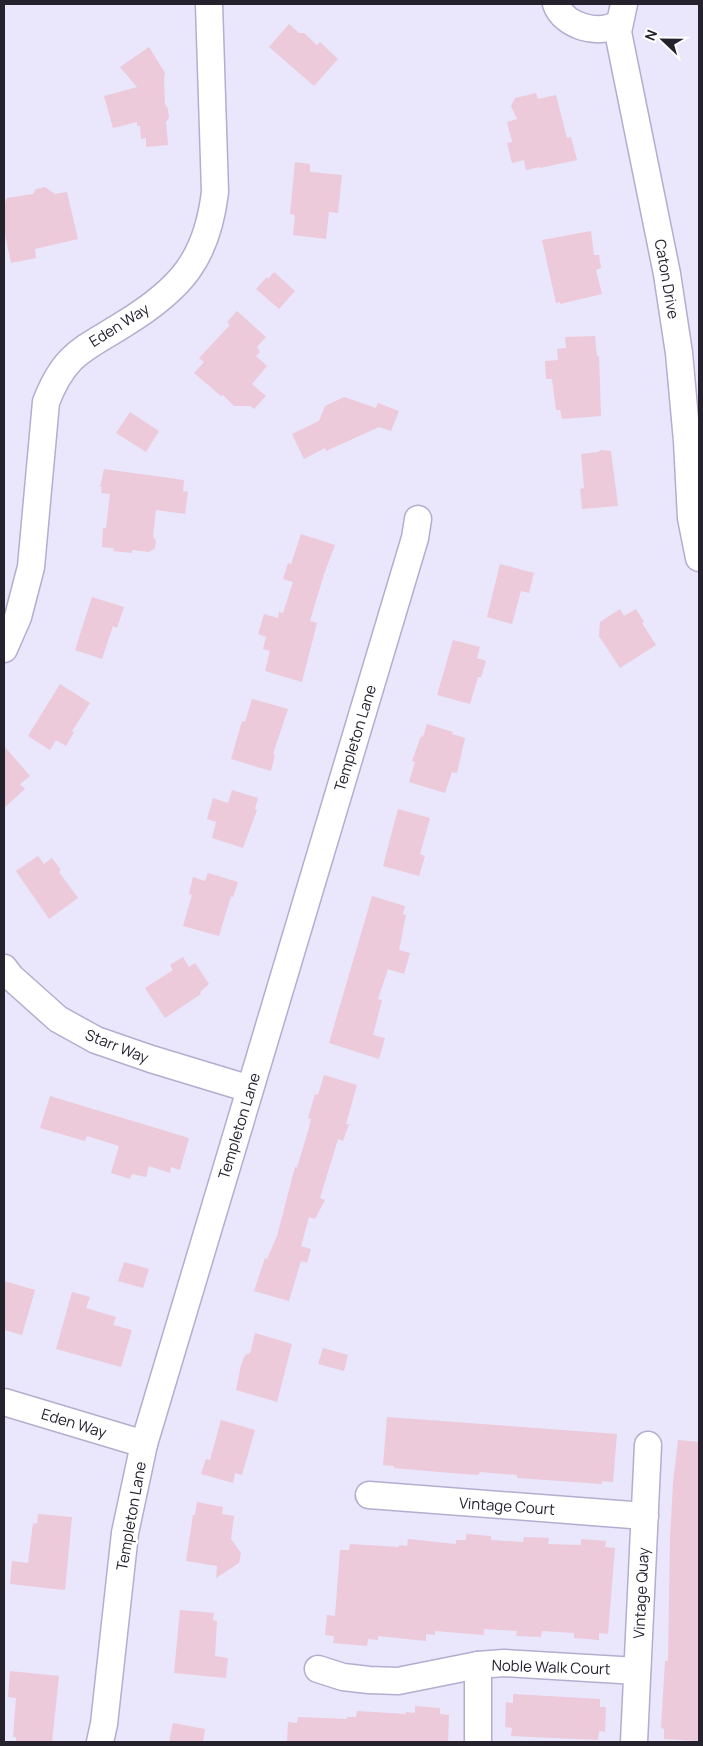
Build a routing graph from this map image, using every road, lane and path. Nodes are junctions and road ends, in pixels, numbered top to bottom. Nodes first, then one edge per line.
1 (209, 4) edge
2 (556, 4) edge
3 (621, 14) edge
4 (418, 519) dead end
5 (699, 558) edge
6 (4, 649) edge
7 (4, 968) edge
8 (250, 1089) junction
9 (4, 1402) edge
10 (144, 1444) junction
11 (648, 1445) dead end
12 (369, 1495) dead end
13 (645, 1516) junction
14 (478, 1665) junction
15 (318, 1669) dead end
16 (637, 1672) junction
17 (100, 1742) edge
18 (478, 1742) edge
19 (634, 1742) edge

1 - 6 street, Eden Way
2 - 3 street
3 - 5 street, Caton Drive
4 - 8 street, Templeton Lane
7 - 8 street, Starr Way
8 - 10 street, Templeton Lane
9 - 10 street, Eden Way
10 - 17 street, Templeton Lane
11 - 13 street, Vintage Quay
12 - 13 street, Vintage Court
13 - 16 street, Vintage Quay
14 - 15 street, Noble Walk Court
14 - 16 street, Noble Walk Court
14 - 18 street
16 - 19 street, Vintage Quay

